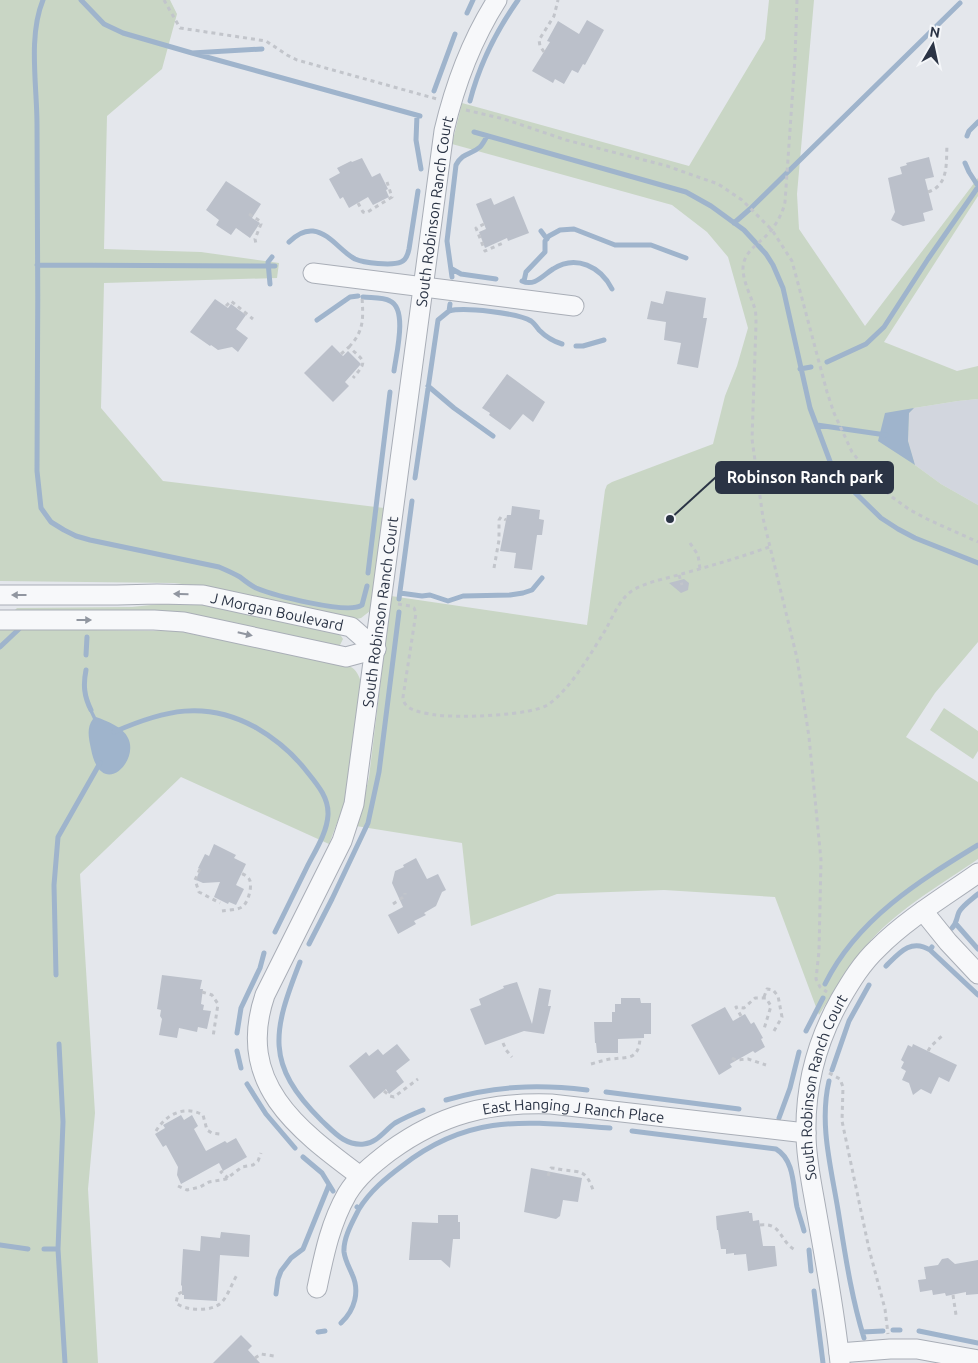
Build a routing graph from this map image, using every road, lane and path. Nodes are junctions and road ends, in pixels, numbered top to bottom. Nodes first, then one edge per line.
1 (164, 0) edge
2 (497, 0) edge
3 (558, 0) edge
4 (797, 0) edge
5 (544, 52) dead end
6 (442, 101) dead end
7 (460, 109) dead end
8 (947, 145) dead end
9 (387, 182) dead end
10 (928, 192) dead end
11 (358, 202) dead end
12 (250, 214) dead end
13 (484, 224) dead end
14 (772, 230) junction
15 (503, 243) dead end
16 (256, 244) dead end
17 (313, 274) dead end
18 (363, 280) junction
19 (424, 288) junction
20 (226, 306) dead end
21 (574, 306) dead end
22 (253, 319) dead end
23 (349, 347) junction
24 (342, 354) dead end
25 (353, 378) dead end
26 (506, 520) dead end
27 (978, 542) edge
28 (690, 543) dead end
29 (769, 547) junction
30 (494, 568) dead end
31 (700, 569) junction
32 (679, 575) junction
33 (682, 585) dead end
34 (0, 595) edge
35 (382, 601) junction
36 (0, 620) edge
37 (376, 648) junction
38 (200, 869) dead end
39 (241, 873) dead end
40 (978, 873) edge
41 (405, 893) dead end
42 (220, 903) dead end
43 (392, 904) dead end
44 (222, 911) dead end
45 (923, 911) junction
46 (978, 974) edge
47 (202, 992) dead end
48 (764, 997) junction
49 (841, 1000) junction
50 (741, 1016) dead end
51 (764, 1029) dead end
52 (774, 1031) dead end
53 (942, 1036) dead end
54 (213, 1038) dead end
55 (640, 1038) dead end
56 (503, 1043) dead end
57 (928, 1051) dead end
58 (512, 1057) dead end
59 (732, 1058) dead end
60 (591, 1064) dead end
61 (766, 1065) dead end
62 (814, 1067) junction
63 (418, 1079) dead end
64 (384, 1091) dead end
65 (156, 1131) dead end
66 (806, 1133) junction
67 (220, 1134) dead end
68 (261, 1153) dead end
69 (223, 1171) dead end
70 (360, 1176) junction
71 (548, 1176) dead end
72 (228, 1178) junction
73 (178, 1186) dead end
74 (593, 1190) dead end
75 (760, 1225) dead end
76 (795, 1250) dead end
77 (237, 1275) dead end
78 (318, 1288) dead end
79 (182, 1292) dead end
80 (952, 1295) dead end
81 (956, 1316) dead end
82 (889, 1339) dead end
83 (274, 1356) dead end
84 (255, 1358) dead end
85 (840, 1358) edge
86 (978, 1360) edge

1 - 6 path
2 - 19 street, South Robinson Ranch Court
3 - 5 path
4 - 14 path
7 - 14 path
8 - 10 path
9 - 11 path
12 - 16 path
13 - 15 path
14 - 27 path
14 - 29 path
17 - 18 street
18 - 19 street
18 - 23 path
19 - 21 street
19 - 35 street, South Robinson Ranch Court
20 - 22 path
23 - 24 path
23 - 25 path
26 - 30 path
28 - 31 path
29 - 31 path
29 - 49 path
31 - 32 path
32 - 33 path
32 - 35 path
37 -> 34 street, J Morgan Boulevard
35 - 37 street, South Robinson Ranch Court
36 -> 37 street, J Morgan Boulevard
37 - 70 street, South Robinson Ranch Court
38 - 42 path
39 - 44 path
40 - 45 street, South Robinson Ranch Court
41 - 43 path
45 - 46 street
45 - 49 street, South Robinson Ranch Court
47 - 54 path
48 - 50 path
48 - 51 path
48 - 52 path
49 - 62 street, South Robinson Ranch Court
53 - 57 path
55 - 60 path
56 - 58 path
59 - 61 path
62 - 66 street, South Robinson Ranch Court
62 - 82 path
63 - 64 path
65 - 67 path
66 - 70 street, East Hanging J Ranch Place
66 - 85 street, South Robinson Ranch Court
68 - 72 path
69 - 72 path
70 - 78 street, East Hanging J Ranch Place
71 - 74 path
72 - 73 path
75 - 76 path
77 - 79 path
80 - 81 path
83 - 84 path
85 - 86 street

